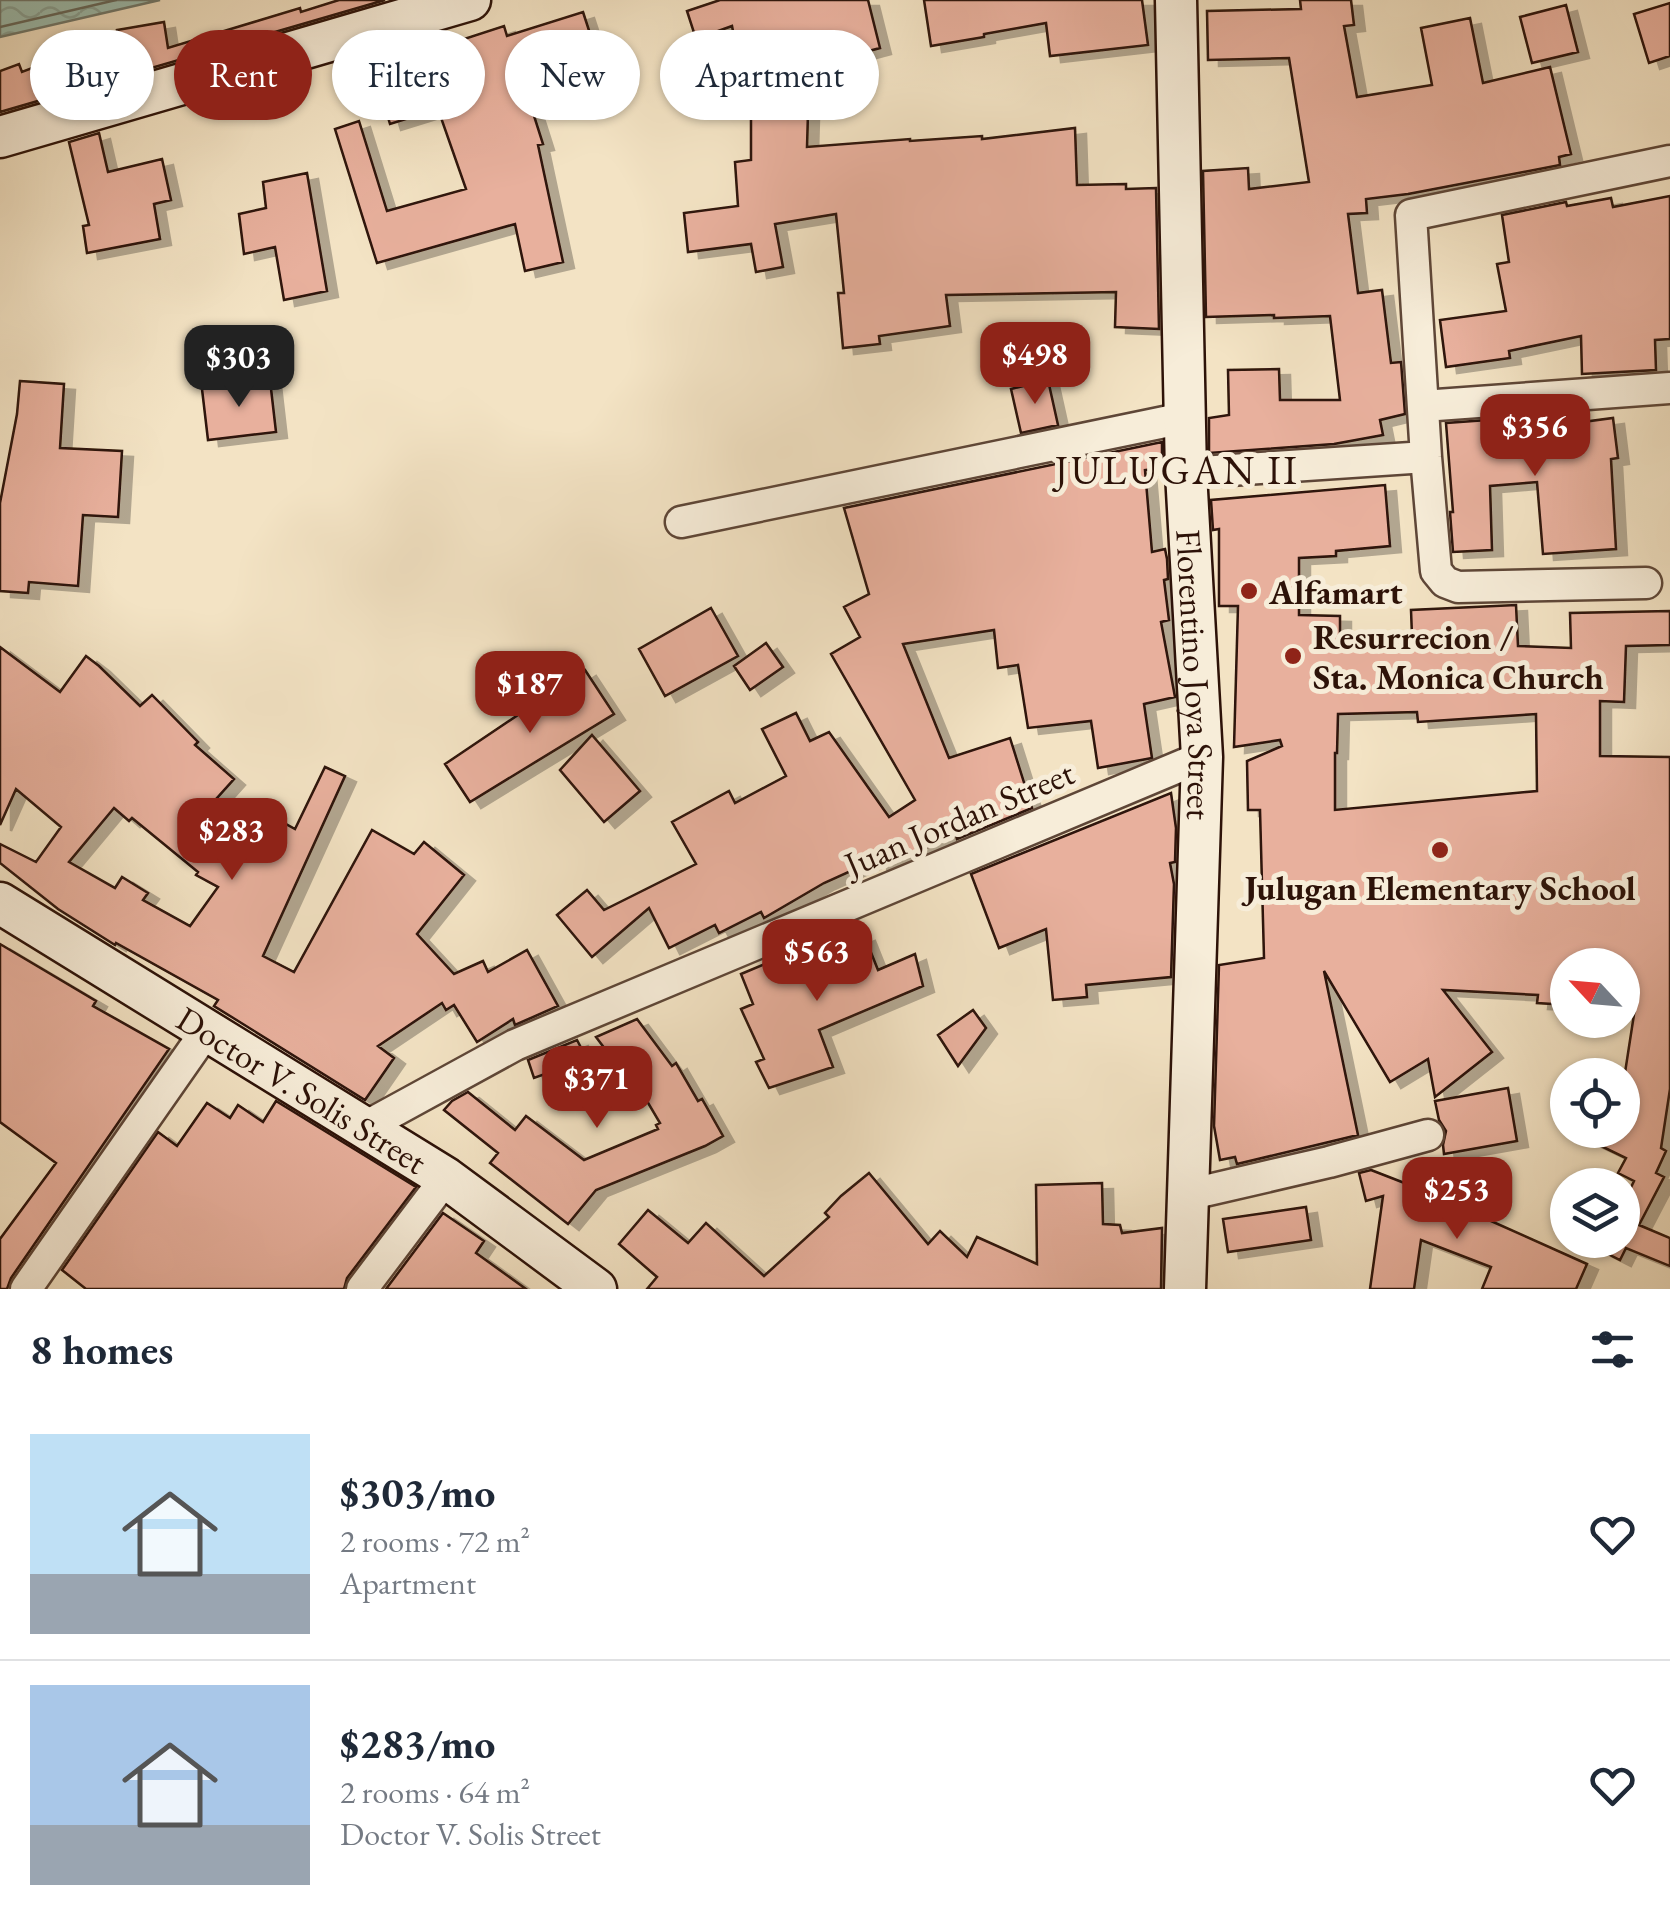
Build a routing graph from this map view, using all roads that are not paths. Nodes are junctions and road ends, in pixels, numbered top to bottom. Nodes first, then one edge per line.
1 (470, 0) edge
2 (1176, 0) edge
3 (0, 137) edge
4 (1670, 161) edge
5 (1670, 388) edge
6 (1423, 406) junction
7 (1184, 418) junction
8 (1426, 457) junction
9 (1186, 473) junction
10 (682, 522) dead end
11 (1646, 584) dead end
12 (1202, 757) junction
13 (0, 903) edge
14 (208, 1030) junction
15 (365, 1126) junction
16 (1428, 1135) dead end
17 (446, 1178) junction
18 (1187, 1195) junction
19 (26, 1289) edge
20 (362, 1289) edge
21 (596, 1289) edge
22 (1185, 1289) edge

1 - 3 street
2 - 7 street, Florentino Joya Street
4 - 6 street
5 - 6 street
6 - 8 street
7 - 9 street, Florentino Joya Street
7 - 10 street
8 - 9 street
8 - 11 street
9 - 12 street, Florentino Joya Street
12 - 15 street, Juan Jordan Street
12 - 18 street, Florentino Joya Street
13 - 14 street, Doctor V. Solis Street
14 - 15 street, Doctor V. Solis Street
14 - 19 street
15 - 17 street, Doctor V. Solis Street
16 - 18 street
17 - 20 street
17 - 21 street, Doctor V. Solis Street
18 - 22 street, Florentino Joya Street

